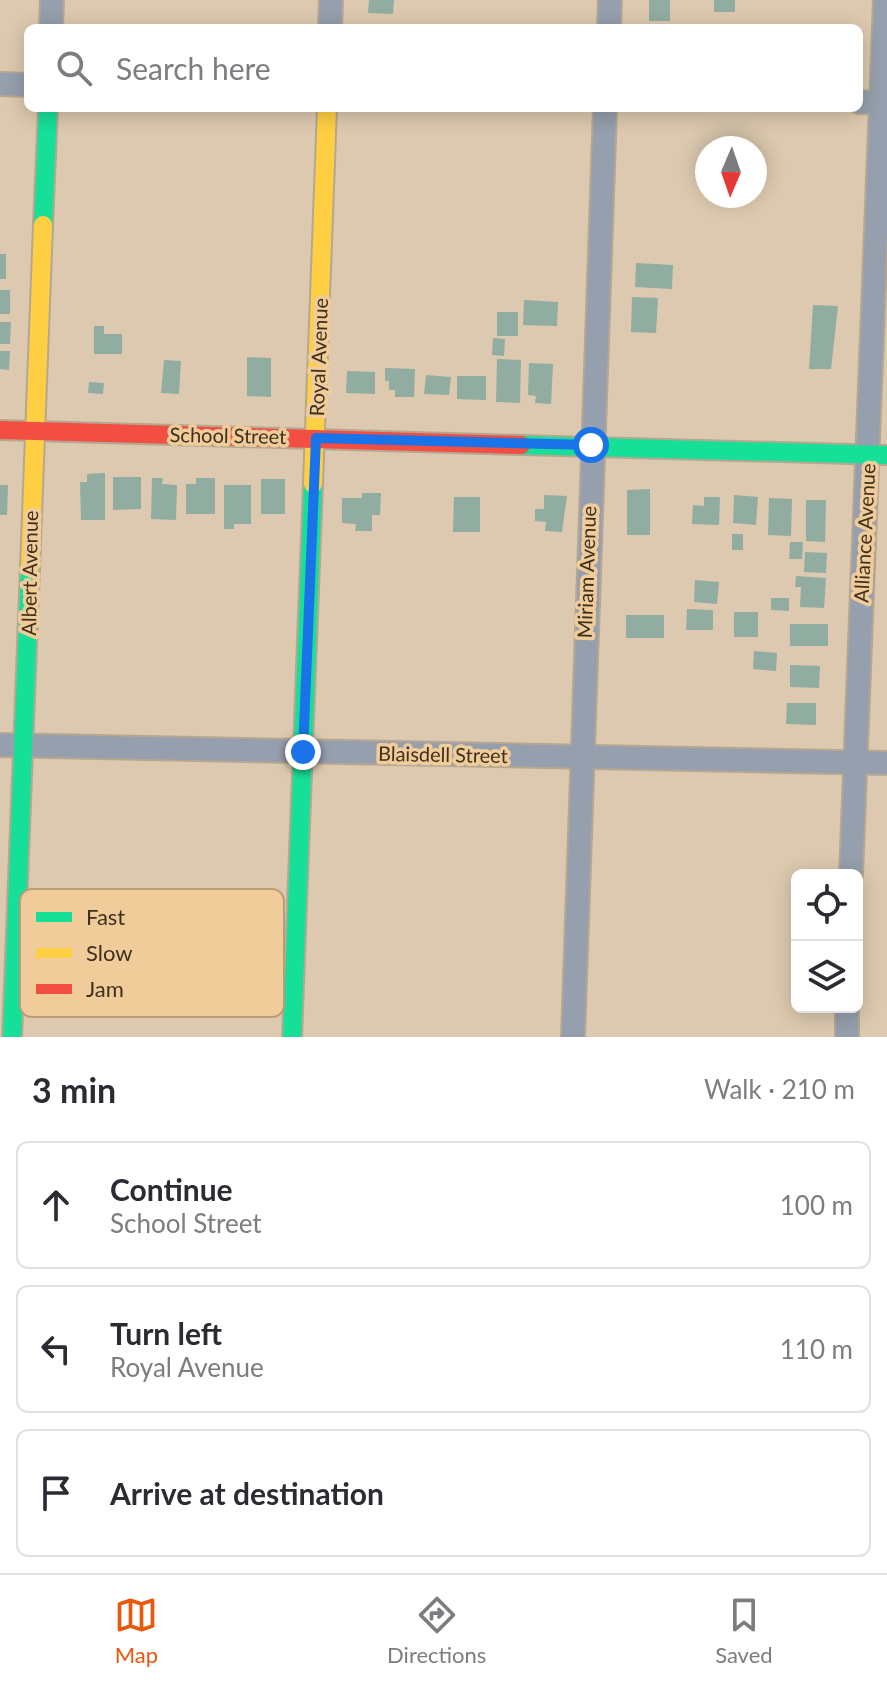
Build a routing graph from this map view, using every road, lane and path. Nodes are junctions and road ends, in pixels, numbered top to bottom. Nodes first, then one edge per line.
1 (52, 0) edge
2 (331, 0) edge
3 (610, 0) edge
4 (885, 0) edge
5 (51, 24) edge
6 (330, 24) edge
7 (609, 24) edge
8 (0, 84) edge
9 (24, 85) edge
10 (863, 102) edge
11 (885, 103) edge
12 (48, 112) edge
13 (327, 112) edge
14 (605, 112) edge
15 (0, 430) edge
16 (33, 431) junction
17 (316, 438) junction
18 (591, 445) junction
19 (878, 455) edge
20 (0, 745) edge
21 (26, 747) junction
22 (303, 752) junction
23 (581, 758) junction
24 (855, 762) junction
25 (887, 763) edge
26 (851, 869) edge
27 (847, 1013) edge
28 (12, 1037) edge
29 (292, 1037) edge
30 (573, 1037) edge
31 (847, 1037) edge

1 - 5 street
2 - 6 street
3 - 7 street
4 - 11 street, Alliance Avenue
8 - 9 street
10 - 11 street
11 - 19 street, Alliance Avenue
12 - 16 street, Albert Avenue
13 - 17 street, Royal Avenue
14 - 18 street, Miriam Avenue
15 - 16 street, School Street
16 - 17 street, School Street
16 - 21 street, Albert Avenue
17 - 18 street, School Street
17 - 22 street, Royal Avenue
18 - 19 street, School Street
18 - 23 street, Miriam Avenue
19 - 24 street, Alliance Avenue
20 - 21 street, Blaisdell Street
21 - 22 street, Blaisdell Street
21 - 28 street, Albert Avenue
22 - 23 street, Blaisdell Street
22 - 29 street, Royal Avenue
23 - 24 street, Blaisdell Street
23 - 30 street, Miriam Avenue
24 - 25 street, Blaisdell Street
24 - 26 street, Alliance Avenue
27 - 31 street

